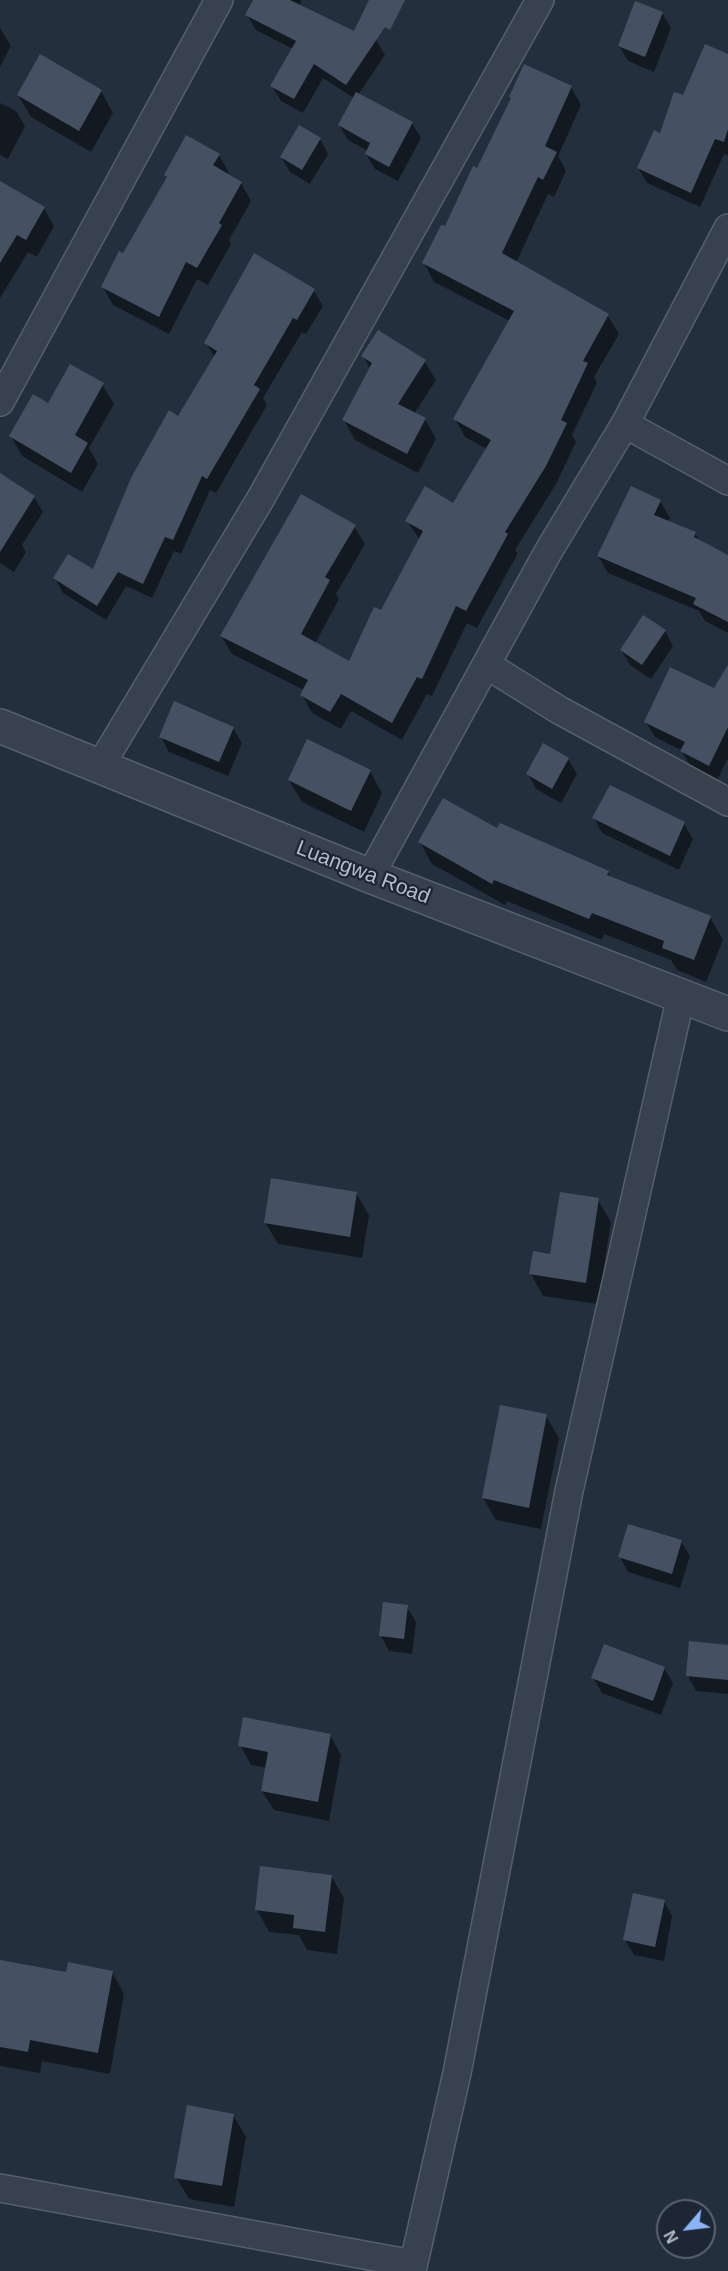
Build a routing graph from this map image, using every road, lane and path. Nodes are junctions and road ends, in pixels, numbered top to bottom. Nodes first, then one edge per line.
1 (219, 0) edge
2 (540, 0) edge
3 (726, 239) edge
4 (0, 402) edge
5 (625, 424) junction
6 (728, 481) edge
7 (487, 665) junction
8 (0, 726) edge
9 (99, 768) junction
10 (728, 802) edge
11 (370, 876) junction
12 (681, 996) junction
13 (728, 1014) edge
14 (0, 2188) edge
15 (412, 2268) edge

1 - 4 street
2 - 9 street
3 - 5 street
5 - 6 street
5 - 7 street
7 - 10 street
7 - 11 street
8 - 9 street, Luangwa Road
9 - 11 street, Luangwa Road
11 - 12 street, Luangwa Road
12 - 13 street, Luangwa Road
12 - 15 street
14 - 15 street

